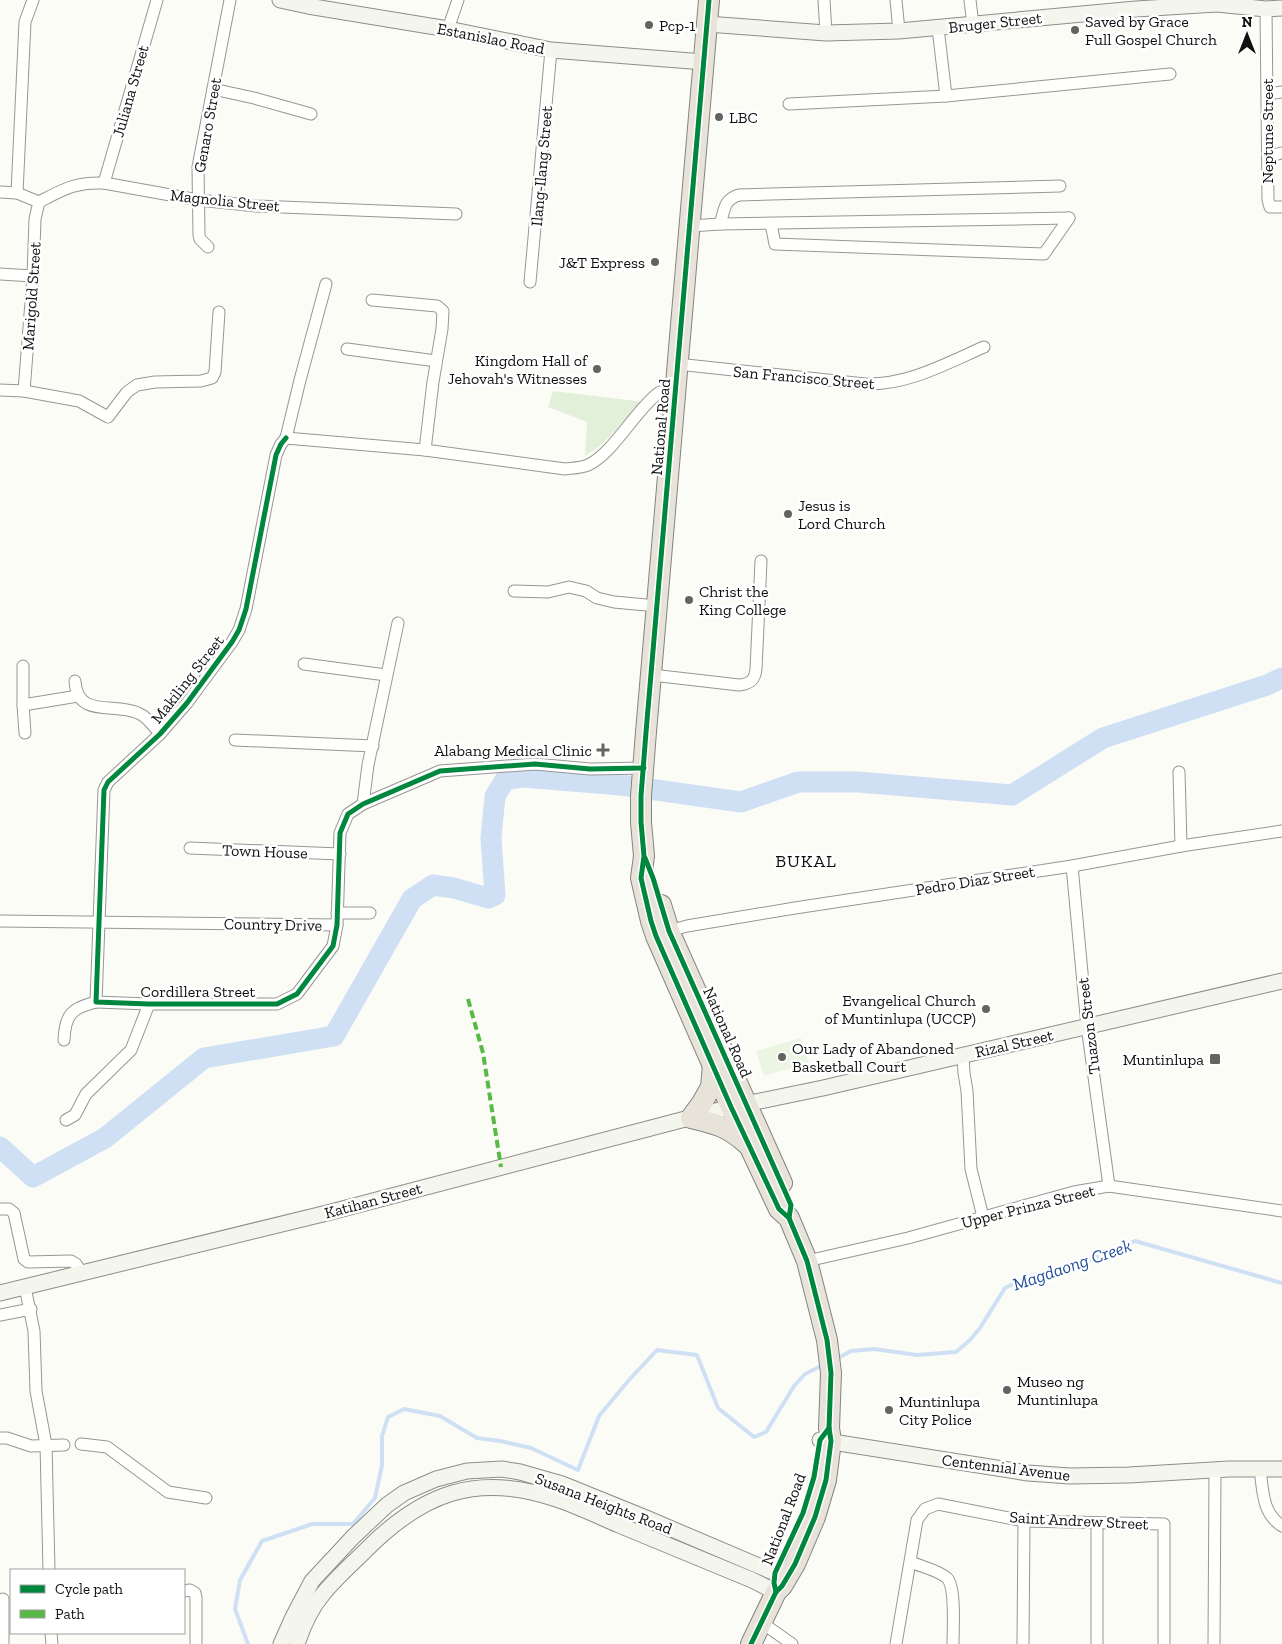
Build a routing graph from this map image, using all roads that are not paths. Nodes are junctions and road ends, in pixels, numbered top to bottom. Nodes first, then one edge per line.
1 (33, 0) edge
2 (158, 0) edge
3 (230, 0) edge
4 (280, 0) edge
5 (458, 0) edge
6 (709, 0) edge
7 (824, 0) edge
8 (896, 0) edge
9 (970, 0) edge
10 (1135, 4) edge
11 (1282, 8) edge
12 (1266, 9) junction
13 (707, 24) junction
14 (973, 25) junction
15 (938, 28) junction
16 (448, 29) junction
17 (899, 31) junction
18 (826, 33) junction
19 (551, 50) junction
20 (704, 62) junction
21 (1170, 74) dead end
22 (213, 90) junction
23 (1282, 92) edge
24 (1268, 94) junction
25 (946, 96) junction
26 (789, 104) dead end
27 (311, 114) dead end
28 (1282, 153) edge
29 (1268, 156) junction
30 (104, 183) junction
31 (1060, 186) dead end
32 (0, 192) edge
33 (17, 193) junction
34 (198, 200) junction
35 (40, 202) junction
36 (1282, 207) edge
37 (456, 214) dead end
38 (720, 224) junction
39 (772, 224) junction
40 (690, 226) junction
41 (208, 247) dead end
42 (0, 274) edge
43 (34, 276) junction
44 (530, 282) dead end
45 (326, 284) dead end
46 (372, 300) dead end
47 (219, 312) dead end
48 (984, 347) dead end
49 (347, 349) dead end
50 (436, 361) junction
51 (678, 364) junction
52 (0, 390) edge
53 (24, 390) junction
54 (675, 390) junction
55 (286, 438) junction
56 (425, 450) junction
57 (761, 561) dead end
58 (514, 591) dead end
59 (657, 606) junction
60 (398, 623) dead end
61 (304, 664) dead end
62 (23, 666) dead end
63 (386, 675) junction
64 (652, 675) junction
65 (75, 681) dead end
66 (78, 696) junction
67 (22, 705) junction
68 (25, 733) dead end
69 (160, 734) junction
70 (235, 740) dead end
71 (373, 746) junction
72 (1179, 772) dead end
73 (642, 780) junction
74 (363, 804) junction
75 (1282, 831) edge
76 (1181, 846) junction
77 (190, 848) dead end
78 (340, 854) junction
79 (644, 856) junction
80 (1072, 866) junction
81 (337, 913) junction
82 (370, 913) dead end
83 (0, 921) edge
84 (99, 921) junction
85 (337, 926) junction
86 (669, 931) junction
87 (1282, 981) edge
88 (96, 1002) junction
89 (149, 1004) junction
90 (1087, 1026) junction
91 (64, 1040) dead end
92 (963, 1055) junction
93 (713, 1065) junction
94 (738, 1105) junction
95 (691, 1118) junction
96 (66, 1120) dead end
97 (750, 1148) junction
98 (1109, 1186) junction
99 (0, 1209) edge
100 (1282, 1211) edge
101 (983, 1217) junction
102 (789, 1218) junction
103 (807, 1261) junction
104 (82, 1273) junction
105 (25, 1287) junction
106 (0, 1293) edge
107 (31, 1309) junction
108 (0, 1315) edge
109 (827, 1437) junction
110 (0, 1438) edge
111 (64, 1444) dead end
112 (81, 1444) dead end
113 (46, 1445) junction
114 (1260, 1469) junction
115 (1282, 1469) edge
116 (1215, 1470) junction
117 (206, 1498) dead end
118 (1024, 1521) junction
119 (1097, 1524) junction
120 (1282, 1526) edge
121 (911, 1562) junction
122 (49, 1569) edge
123 (780, 1581) junction
124 (185, 1591) edge
125 (5, 1599) edge
126 (761, 1622) junction
127 (3, 1644) edge
128 (196, 1644) edge
129 (281, 1644) edge
130 (297, 1644) edge
131 (751, 1644) edge
132 (792, 1644) edge
133 (896, 1644) edge
134 (953, 1644) edge
135 (1023, 1644) edge
136 (1097, 1644) edge
137 (1164, 1644) edge
138 (1214, 1644) edge

1 - 33 street
2 - 30 street, Juliana Street
3 - 22 street, Genaro Street
4 - 16 street, Estanislao Road
5 - 16 street
6 - 13 highway, National Road
7 - 18 street
8 - 17 street
9 - 14 street
10 - 12 street, Bruger Street
10 - 14 street, Bruger Street
11 - 12 street, Bruger Street
12 - 24 street, Neptune Street
13 - 18 street, Bruger Street
13 - 20 highway, National Road
14 - 15 street, Bruger Street
15 - 17 street, Bruger Street
15 - 25 street
16 - 19 street, Estanislao Road
17 - 18 street, Bruger Street
19 - 20 street, Estanislao Road
19 - 44 street, Ilang-Ilang Street
20 - 40 highway, National Road
21 - 25 street
22 - 27 street
22 - 34 street, Genaro Street
23 - 24 street
24 - 29 street, Neptune Street
25 - 26 street
28 - 29 street
29 - 36 street, Neptune Street
30 - 34 street, Magnolia Street
30 - 35 street, Magnolia Street
31 - 38 street
32 - 33 street
33 - 35 street
34 - 37 street, Magnolia Street
34 - 41 street, Genaro Street
35 - 43 street, Marigold Street
38 - 39 street
38 - 40 street
39 - 39 street
40 - 51 highway, National Road
42 - 43 street
43 - 53 street, Marigold Street
45 - 55 street, Makiling Street
46 - 50 street
47 - 53 street
48 - 51 street, San Francisco Street
49 - 50 street
50 - 56 street
51 - 54 highway, National Road
52 - 53 street
54 - 56 street
54 - 59 highway, National Road
55 - 56 street
55 - 69 street, Makiling Street
57 - 64 street
58 - 59 street
59 - 64 highway, National Road
60 - 63 street
61 - 63 street
62 - 67 street
63 - 71 street
64 - 73 highway, National Road
65 - 66 street
66 - 67 street
66 - 69 street
67 - 68 street
69 - 84 street, Makiling Street
70 - 71 street
71 - 74 street
72 - 76 street
73 - 74 street, Country Drive
73 - 79 highway, National Road
74 - 78 street, Country Drive
75 - 76 street, Pedro Diaz Street
76 - 80 street, Pedro Diaz Street
77 - 78 street, Town House
78 - 81 street, Country Drive
79 - 86 highway, National Road
79 - 93 highway, National Road
80 - 86 street, Pedro Diaz Street
80 - 90 street, Tuazon Street
81 - 82 street
81 - 85 street, Country Drive
83 - 84 street, Country Drive
84 - 85 street, Country Drive
84 - 88 street
85 - 89 street, Cordillera Street
86 - 94 highway, National Road
87 - 90 street, Rizal Street
88 - 89 street, Cordillera Street
88 - 91 street
89 - 96 street
90 - 92 street, Rizal Street
90 - 98 street, Tuazon Street
92 - 94 street, Rizal Street
92 - 101 street
93 - 94 highway, National Road
93 - 95 highway
94 - 95 street, Katihan Street
94 - 97 highway, National Road
94 - 102 highway, National Road
95 - 97 highway
95 - 104 street, Katihan Street
97 - 102 highway, National Road
98 - 100 street, Upper Prinza Street
98 - 101 street, Upper Prinza Street
99 - 104 street
101 - 103 street, Upper Prinza Street
102 - 103 highway, National Road
103 - 109 highway, National Road
104 - 105 street, Katihan Street
105 - 106 street, Katihan Street
105 - 107 street
107 - 108 street
107 - 113 street
109 - 116 street, Centennial Avenue
109 - 123 highway, National Road
110 - 113 street
111 - 113 street
112 - 117 street
113 - 122 street
114 - 115 street, Centennial Avenue
114 - 116 street, Centennial Avenue
114 - 120 street
116 - 138 street
118 - 119 street, Saint Andrew Street
118 - 121 street, Saint Andrew Street
118 - 135 street
119 - 136 street
119 - 137 street, Saint Andrew Street
121 - 133 street, Saint Andrew Street
121 - 134 street
123 - 126 highway, National Road
123 - 129 street, Susana Heights Road
123 - 130 street, Susana Heights Road
124 - 128 street
125 - 127 street
126 - 131 highway, National Road
126 - 132 street

